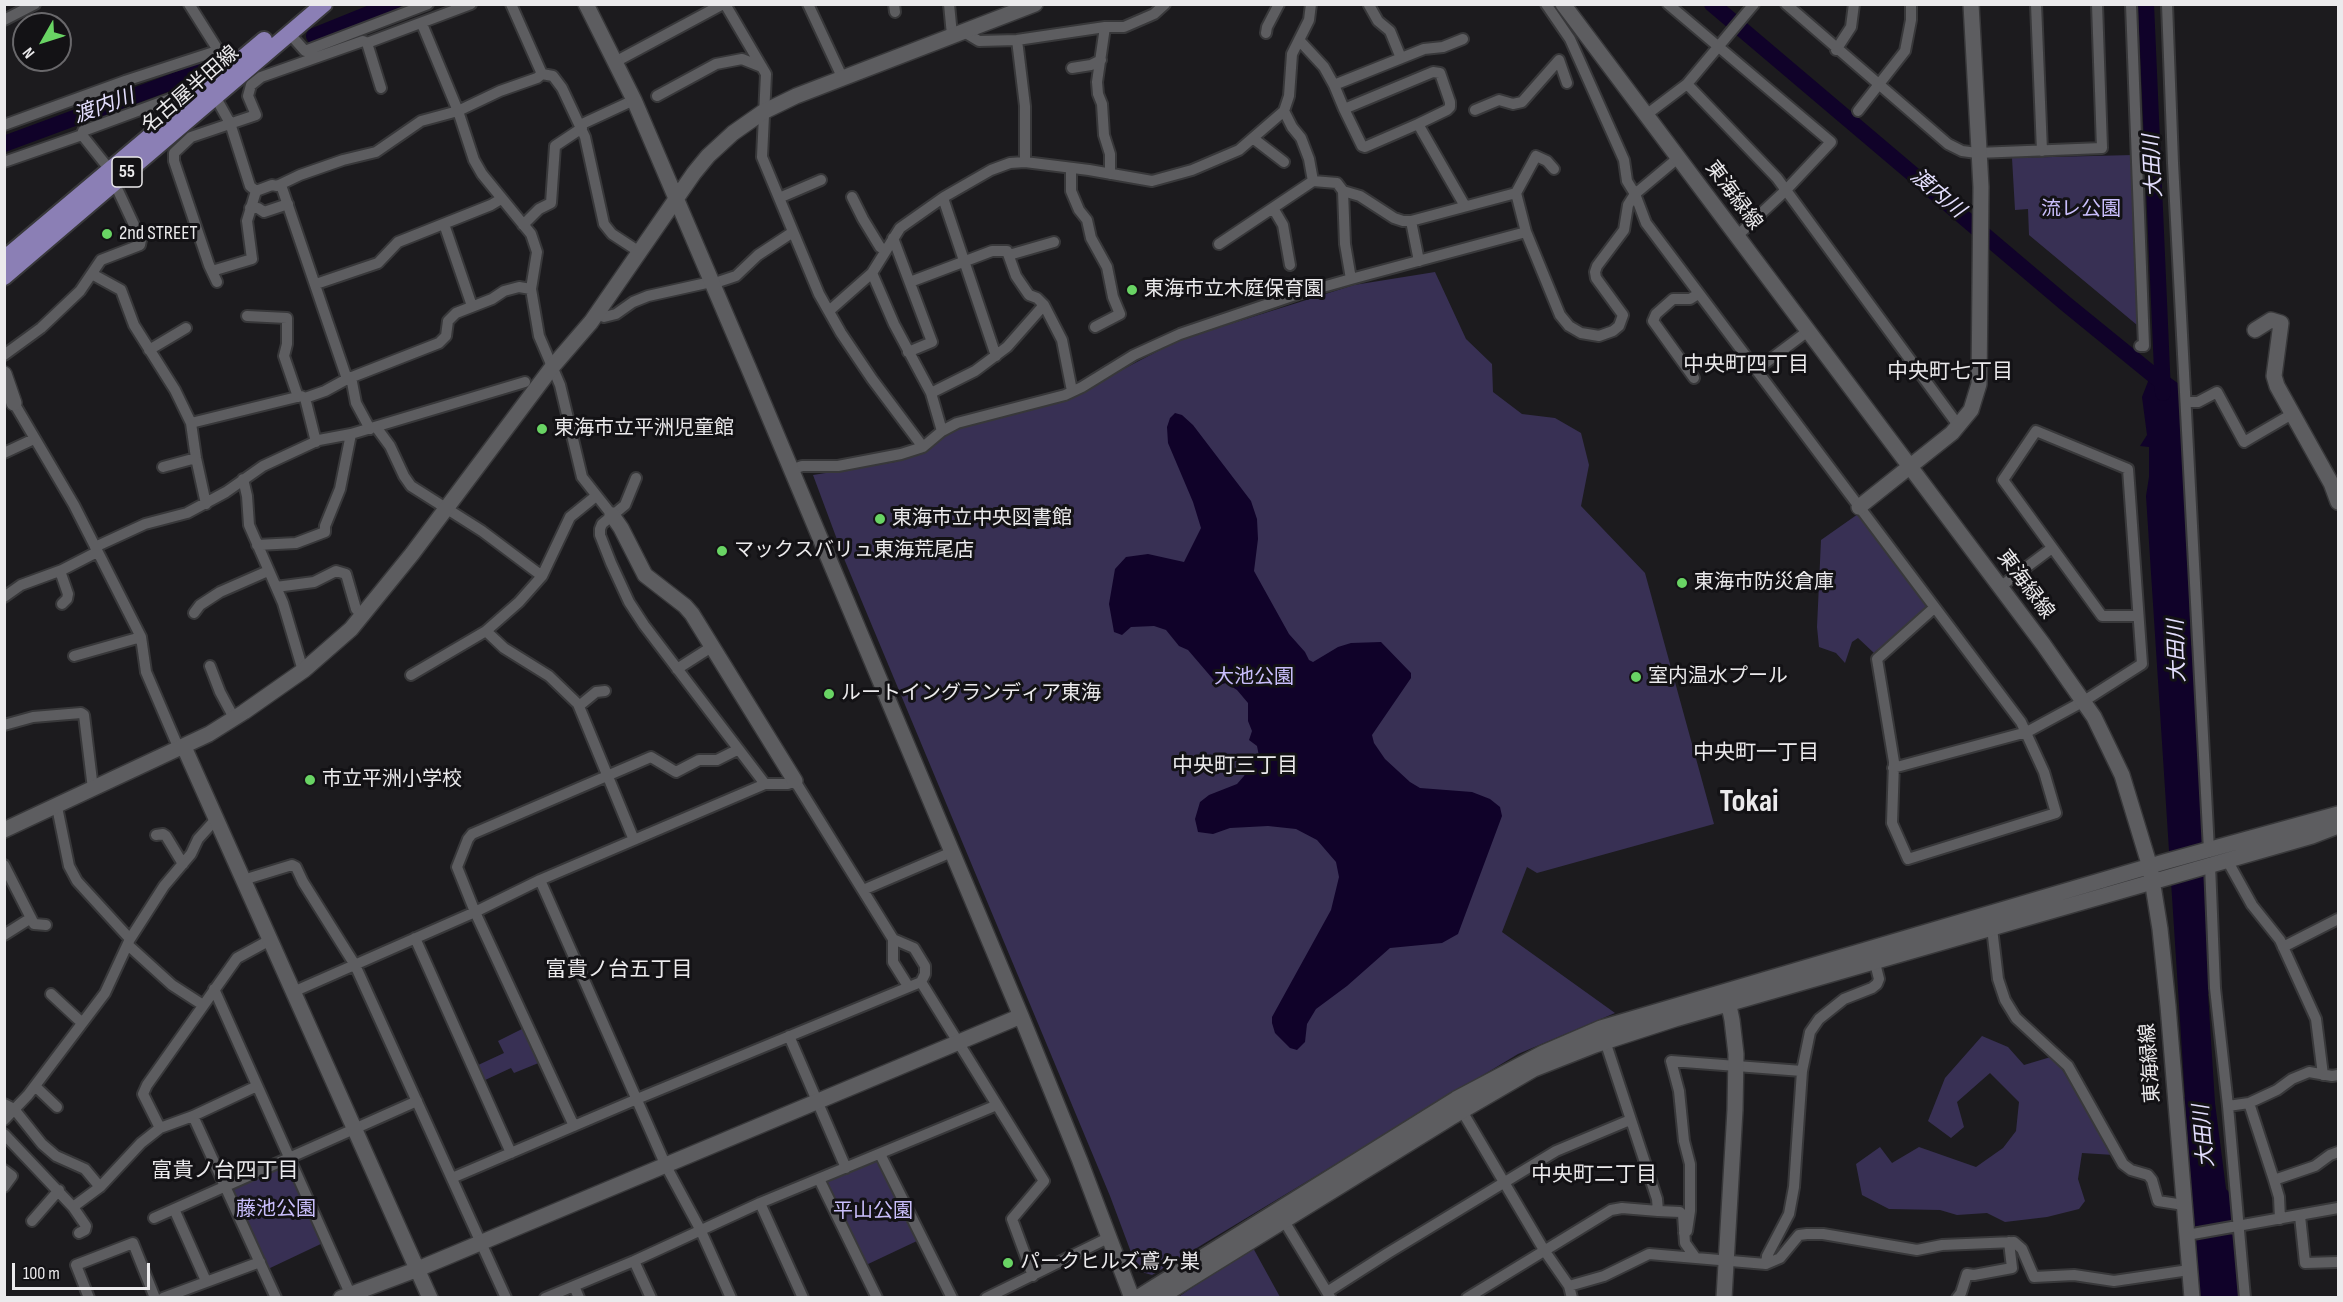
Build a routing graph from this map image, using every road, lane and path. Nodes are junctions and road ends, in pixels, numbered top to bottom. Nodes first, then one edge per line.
1 (35, 4) edge
2 (189, 4) edge
3 (306, 4) edge
4 (324, 4) edge
5 (428, 4) edge
6 (471, 4) edge
7 (511, 4) edge
8 (724, 4) edge
9 (807, 4) edge
10 (949, 4) edge
11 (1035, 4) edge
12 (1165, 4) edge
13 (1279, 4) edge
14 (1311, 4) edge
15 (1546, 4) edge
16 (1563, 4) edge
17 (1668, 4) edge
18 (1754, 4) edge
19 (1786, 4) edge
20 (1854, 4) edge
21 (1911, 4) edge
22 (1971, 4) edge
23 (2036, 4) edge
24 (2097, 4) edge
25 (2131, 4) edge
26 (2167, 4) edge
27 (589, 5) edge
28 (1369, 5) edge
29 (4, 20) edge
30 (422, 24) junction
31 (1105, 27) junction
32 (289, 33) junction
33 (958, 33) junction
34 (1266, 33) dead end
35 (1463, 39) dead end
36 (1017, 40) junction
37 (1299, 40) junction
38 (367, 43) junction
39 (1721, 45) junction
40 (1573, 47) junction
41 (1836, 50) junction
42 (217, 51) junction
43 (1401, 58) junction
44 (1101, 60) junction
45 (1559, 60) junction
46 (615, 62) junction
47 (762, 68) junction
48 (1072, 68) dead end
49 (230, 69) junction
50 (542, 74) junction
51 (843, 79) junction
52 (1567, 83) dead end
53 (1688, 84) junction
54 (1334, 85) junction
55 (1880, 86) junction
56 (381, 88) dead end
57 (657, 96) dead end
58 (216, 98) junction
59 (634, 100) junction
60 (192, 101) junction
61 (1344, 109) junction
62 (1475, 110) dead end
63 (458, 111) junction
64 (763, 111) junction
65 (1284, 111) junction
66 (1858, 111) dead end
67 (1647, 115) junction
68 (230, 123) junction
69 (1418, 124) junction
70 (4, 125) edge
71 (581, 126) junction
72 (82, 135) junction
73 (1254, 139) junction
74 (2042, 151) junction
75 (1977, 153) junction
76 (1678, 158) junction
77 (4, 162) edge
78 (1025, 162) junction
79 (1284, 162) dead end
80 (1071, 168) junction
81 (1554, 169) dead end
82 (1110, 174) junction
83 (112, 176) junction
84 (821, 180) dead end
85 (1312, 181) junction
86 (281, 185) junction
87 (1786, 190) junction
88 (256, 191) junction
89 (1343, 191) junction
90 (1516, 193) junction
91 (1635, 194) junction
92 (852, 197) dead end
93 (677, 198) junction
94 (779, 198) junction
95 (943, 198) junction
96 (501, 199) junction
97 (288, 204) junction
98 (1465, 206) junction
99 (250, 208) junction
100 (1273, 208) junction
101 (1411, 221) junction
102 (444, 224) junction
103 (523, 225) junction
104 (793, 232) junction
105 (1526, 232) junction
106 (1737, 236) junction
107 (893, 238) junction
108 (1054, 242) dead end
109 (1219, 244) dead end
110 (885, 250) junction
111 (638, 251) junction
112 (1009, 255) junction
113 (4, 259) edge
114 (966, 260) junction
115 (1419, 261) junction
116 (1290, 265) dead end
117 (212, 271) junction
118 (872, 273) junction
119 (92, 274) junction
120 (4, 277) edge
121 (1351, 279) junction
122 (217, 282) dead end
123 (909, 282) junction
124 (711, 283) junction
125 (316, 284) junction
126 (531, 289) junction
127 (1698, 294) junction
128 (1044, 305) junction
129 (472, 306) junction
130 (829, 311) junction
131 (597, 314) junction
132 (247, 316) dead end
133 (1095, 327) dead end
134 (186, 328) dead end
135 (2255, 330) dead end
136 (1808, 331) junction
137 (2140, 346) dead end
138 (149, 350) junction
139 (908, 352) junction
140 (4, 355) edge
141 (996, 356) junction
142 (553, 366) junction
143 (1756, 370) junction
144 (4, 374) edge
145 (349, 378) junction
146 (1694, 378) dead end
147 (525, 382) dead end
148 (1072, 392) junction
149 (931, 393) junction
150 (302, 398) junction
151 (2187, 402) junction
152 (14, 404) joint
153 (2292, 414) junction
154 (192, 423) junction
155 (1958, 425) junction
156 (373, 428) junction
157 (942, 431) junction
158 (351, 434) junction
159 (34, 439) junction
160 (316, 441) junction
161 (923, 447) junction
162 (4, 453) edge
163 (196, 458) junction
164 (1909, 466) junction
165 (162, 467) dead end
166 (791, 470) junction
167 (636, 478) dead end
168 (243, 479) junction
169 (596, 496) junction
170 (2338, 502) edge
171 (206, 504) junction
172 (1860, 507) junction
173 (445, 509) junction
174 (612, 515) junction
175 (257, 545) junction
176 (2052, 548) junction
177 (96, 549) junction
178 (60, 571) junction
179 (268, 571) junction
180 (542, 576) junction
181 (276, 587) junction
182 (2000, 587) junction
183 (4, 597) edge
184 (62, 604) dead end
185 (1934, 608) junction
186 (194, 613) dead end
187 (363, 616) junction
188 (2138, 616) junction
189 (486, 631) junction
190 (141, 638) junction
191 (712, 646) junction
192 (74, 656) dead end
193 (210, 666) dead end
194 (677, 669) junction
195 (304, 670) junction
196 (411, 675) dead end
197 (605, 691) dead end
198 (2084, 701) junction
199 (579, 706) junction
200 (234, 718) junction
201 (4, 725) edge
202 (2027, 732) junction
203 (181, 748) junction
204 (737, 750) junction
205 (1893, 768) junction
206 (607, 775) junction
207 (795, 781) junction
208 (765, 784) junction
209 (93, 789) junction
210 (57, 807) junction
211 (2338, 814) edge
212 (216, 819) junction
213 (2338, 826) edge
214 (4, 830) edge
215 (156, 835) dead end
216 (634, 840) junction
217 (952, 852) junction
218 (2208, 858) junction
219 (2227, 860) junction
220 (183, 864) junction
221 (4, 865) edge
222 (2158, 872) junction
223 (243, 880) junction
224 (540, 880) junction
225 (862, 890) junction
226 (475, 912) junction
227 (31, 918) junction
228 (2338, 919) edge
229 (46, 925) dead end
230 (1992, 928) junction
231 (4, 935) edge
232 (416, 938) junction
233 (893, 939) junction
234 (270, 940) junction
235 (129, 942) junction
236 (2283, 947) junction
237 (1875, 963) junction
238 (355, 965) junction
239 (921, 982) junction
240 (908, 986) junction
241 (214, 989) junction
242 (293, 992) junction
243 (51, 994) dead end
244 (1727, 997) junction
245 (203, 1005) junction
246 (1021, 1016) junction
247 (81, 1022) junction
248 (789, 1036) junction
249 (1605, 1041) junction
250 (958, 1043) junction
251 (1735, 1065) junction
252 (1802, 1071) junction
253 (2323, 1075) junction
254 (2338, 1075) edge
255 (35, 1086) junction
256 (257, 1086) junction
257 (637, 1099) junction
258 (417, 1101) junction
259 (818, 1101) junction
260 (2249, 1103) junction
261 (997, 1105) junction
262 (2228, 1106) junction
263 (9, 1107) edge
264 (57, 1107) dead end
265 (1462, 1112) junction
266 (193, 1116) junction
267 (4, 1120) edge
268 (1630, 1120) junction
269 (574, 1126) junction
270 (160, 1128) junction
271 (355, 1130) junction
272 (4, 1134) edge
273 (2338, 1152) edge
274 (511, 1153) junction
275 (880, 1154) junction
276 (289, 1158) junction
277 (666, 1166) junction
278 (846, 1168) junction
279 (4, 1170) edge
280 (452, 1178) junction
281 (819, 1179) junction
282 (2274, 1180) junction
283 (1505, 1182) junction
284 (4, 1187) edge
285 (100, 1187) junction
286 (226, 1188) junction
287 (58, 1190) junction
288 (760, 1203) junction
289 (2184, 1205) junction
290 (73, 1207) junction
291 (2338, 1208) edge
292 (174, 1209) junction
293 (1658, 1211) junction
294 (2300, 1215) junction
295 (154, 1218) dead end
296 (2280, 1219) junction
297 (32, 1221) dead end
298 (1284, 1221) junction
299 (2238, 1227) junction
300 (700, 1230) junction
301 (79, 1233) dead end
302 (1684, 1233) junction
303 (2189, 1235) junction
304 (1108, 1238) junction
305 (2009, 1242) junction
306 (481, 1243) junction
307 (1544, 1250) junction
308 (1692, 1253) junction
309 (1727, 1260) junction
310 (634, 1261) junction
311 (260, 1262) junction
312 (2338, 1262) edge
313 (1767, 1264) junction
314 (418, 1269) junction
315 (2189, 1270) junction
316 (1033, 1276) junction
317 (206, 1281) junction
318 (574, 1286) junction
319 (1569, 1286) junction
320 (1329, 1295) edge
321 (348, 1296) edge
322 (89, 1298) edge
323 (155, 1298) edge
324 (163, 1298) edge
325 (276, 1298) edge
326 (430, 1298) edge
327 (506, 1298) edge
328 (545, 1298) edge
329 (579, 1298) edge
330 (651, 1298) edge
331 (731, 1298) edge
332 (803, 1298) edge
333 (877, 1298) edge
334 (952, 1298) edge
335 (986, 1298) edge
336 (1132, 1298) edge
337 (1137, 1298) edge
338 (1159, 1298) edge
339 (1467, 1298) edge
340 (1572, 1298) edge
341 (1724, 1298) edge
342 (1957, 1298) edge
343 (2192, 1298) edge
344 (2245, 1298) edge

1 - 29 street
2 - 42 street
3 - 49 main road, 名古屋半田線 / 55
4 - 32 main road, 名古屋半田線 / 55
5 - 32 street
6 - 30 street
7 - 50 street
8 - 46 street
8 - 47 street
9 - 51 street
10 - 33 street
11 - 33 street
12 - 31 street
13 - 34 street
14 - 37 street
15 - 40 street
16 - 67 street, 東海緑線
17 - 39 street
18 - 39 street
19 - 41 street
20 - 41 street
21 - 55 street
22 - 75 street
23 - 74 street
24 - 74 street
25 - 137 street
26 - 151 street
27 - 46 street
28 - 43 street
30 - 38 street
30 - 63 street
31 - 36 street
31 - 44 street
32 - 58 main road, 名古屋半田線 / 55
33 - 36 street
33 - 51 street
35 - 43 street
36 - 78 street
37 - 54 street
37 - 65 street
38 - 56 street
38 - 68 street
39 - 53 street
39 - 87 street
40 - 45 street
40 - 91 street
41 - 55 street
42 - 49 street
42 - 70 street
43 - 54 street
44 - 48 street
44 - 82 street
45 - 52 street
45 - 62 street
46 - 59 street
47 - 57 street
47 - 64 street
49 - 60 main road, 名古屋半田線 / 55
50 - 63 street
50 - 71 street
51 - 64 street
53 - 67 street
53 - 87 street
54 - 61 street
55 - 66 street
55 - 75 street
58 - 68 street
58 - 83 main road, 名古屋半田線 / 55
59 - 71 street
59 - 93 street
60 - 72 street
60 - 83 main road, 名古屋半田線 / 55
61 - 69 street
61 - 69 street
63 - 86 street
63 - 96 street
64 - 93 street
64 - 94 street
65 - 73 street
65 - 85 street
67 - 76 street, 東海緑線
68 - 88 street
68 - 117 street
69 - 98 street
71 - 103 street
71 - 111 street
72 - 77 street
72 - 83 street
73 - 79 street
73 - 82 street
74 - 75 street
75 - 155 street
76 - 91 street
76 - 106 street, 東海緑線
78 - 80 street
78 - 95 street
80 - 82 street
80 - 133 street
81 - 90 street
83 - 113 main road, 名古屋半田線 / 55
83 - 119 street
83 - 120 main road, 名古屋半田線 / 55
84 - 94 street
85 - 89 street
85 - 100 street
86 - 88 street
86 - 97 street
87 - 106 street
87 - 155 street
88 - 99 street
89 - 101 street
89 - 121 street
90 - 98 street
90 - 105 street
91 - 105 street
91 - 127 street
92 - 110 street
93 - 111 street
93 - 124 street
94 - 104 street
95 - 107 street
95 - 114 street
96 - 102 street
96 - 103 street
97 - 99 street
97 - 125 street
98 - 101 street
99 - 117 street
100 - 109 street
100 - 116 street
101 - 115 street
102 - 125 street
102 - 129 street
103 - 126 street
104 - 124 street
104 - 130 street
105 - 115 street
106 - 136 street, 東海緑線
107 - 110 street
107 - 123 street
108 - 112 street
110 - 118 street
111 - 131 street
112 - 114 street
112 - 128 street
114 - 123 street
114 - 141 street
115 - 121 street
117 - 122 street
118 - 130 street
118 - 139 street
119 - 138 street
119 - 140 street
121 - 148 street
123 - 139 street
124 - 131 street
124 - 166 street
125 - 145 street
126 - 129 street
126 - 142 street
127 - 143 street
127 - 146 street
128 - 141 street
128 - 148 street
129 - 145 street
130 - 161 street
131 - 142 street
132 - 150 street
134 - 138 street
135 - 153 street
136 - 143 street
136 - 164 street, 東海緑線
138 - 154 street
139 - 149 street
141 - 149 street
142 - 169 street
142 - 173 street
143 - 172 street
144 - 152 street
145 - 150 street
145 - 156 street
147 - 156 street
148 - 157 street
149 - 157 street
150 - 154 street
150 - 160 street
151 - 153 street
151 - 218 street
152 - 159 street
153 - 170 street
154 - 163 street
155 - 164 street
156 - 158 street
156 - 173 street
157 - 161 street
158 - 160 street
158 - 175 street
159 - 162 street
159 - 177 street
160 - 168 street
161 - 166 street
163 - 165 street
163 - 171 street
164 - 172 street
164 - 182 street, 東海緑線
166 - 217 street
167 - 174 street
168 - 171 street
168 - 175 street
169 - 174 street
169 - 180 street
171 - 177 street
172 - 185 street
173 - 180 street
173 - 187 street
174 - 191 street
174 - 194 street
175 - 179 street
176 - 182 street
176 - 188 street
176 - 188 street
177 - 178 street
177 - 190 street
178 - 183 street
178 - 184 street
179 - 181 street
179 - 186 street
180 - 189 street
181 - 187 street
181 - 195 street
182 - 198 street, 東海緑線
185 - 202 street
185 - 205 street
187 - 195 street
188 - 198 street
189 - 196 street
189 - 199 street
190 - 192 street
190 - 203 street
191 - 194 street
191 - 207 street
193 - 200 street
194 - 204 street
195 - 200 street
197 - 199 street
198 - 202 street
198 - 222 street, 東海緑線
199 - 206 street
200 - 203 street
201 - 209 street
202 - 205 street
202 - 205 street
203 - 209 street
203 - 212 street
204 - 206 street
204 - 208 street
206 - 216 street
206 - 226 street
207 - 208 street
207 - 225 street
208 - 216 street
209 - 210 street
210 - 214 street
210 - 235 street
211 - 218 street
212 - 220 street
212 - 223 street
213 - 219 street
215 - 220 street
216 - 224 street
217 - 225 street
217 - 246 street
218 - 219 street
218 - 222 street
218 - 262 street
219 - 236 street
220 - 235 street
221 - 227 street
222 - 230 street
222 - 244 street
222 - 289 street, 東海緑線
223 - 234 street
223 - 238 street
224 - 226 street
224 - 257 street
225 - 233 street
226 - 232 street
226 - 269 street
227 - 229 street
227 - 231 street
228 - 236 street
230 - 237 street
230 - 289 street
232 - 238 street
232 - 274 street
233 - 239 street
233 - 240 street
234 - 241 street
234 - 242 street
235 - 245 street
235 - 247 street
236 - 253 street
237 - 244 street
237 - 252 street
238 - 242 street
238 - 258 street
239 - 240 street
239 - 250 street
240 - 248 street
241 - 245 street
241 - 256 street
242 - 271 street
243 - 247 street
244 - 249 street
244 - 251 street
244 - 337 street
245 - 270 street
246 - 250 street
246 - 304 street
247 - 255 street
248 - 257 street
248 - 259 street
249 - 265 street
249 - 268 street
250 - 259 street
250 - 261 street
251 - 252 street
251 - 302 street
251 - 309 street
252 - 313 street
253 - 254 street
253 - 260 street
255 - 263 street
255 - 264 street
256 - 266 street
256 - 276 street
257 - 269 street
257 - 277 street
258 - 271 street
258 - 280 street
259 - 277 street
259 - 278 street
260 - 262 street
260 - 282 street
261 - 275 street
261 - 316 street
262 - 299 street
263 - 267 street
263 - 285 street
265 - 283 street
265 - 298 street
266 - 270 street
266 - 286 street
268 - 283 street
268 - 293 street
269 - 274 street
270 - 285 street
271 - 276 street
271 - 314 street
272 - 287 street
273 - 282 street
274 - 280 street
275 - 278 street
275 - 334 street
276 - 286 street
276 - 321 street
277 - 300 street
277 - 306 street
278 - 281 street
279 - 284 street
280 - 306 street
281 - 288 street
281 - 333 street
282 - 296 street
283 - 307 street
283 - 320 street
285 - 290 street
286 - 292 street
286 - 311 street
287 - 290 street
287 - 297 street
288 - 300 street
288 - 332 street
289 - 303 street, 東海緑線
290 - 301 street
291 - 294 street
292 - 295 street
292 - 317 street
293 - 302 street
293 - 307 street
294 - 296 street
294 - 312 street
296 - 299 street
298 - 320 street
298 - 338 street
299 - 303 street
299 - 344 street
300 - 310 street
300 - 331 street
302 - 308 street
303 - 315 street, 東海緑線
304 - 316 street
304 - 336 street
305 - 313 street
305 - 315 street
305 - 342 street
306 - 314 street
306 - 327 street
307 - 319 street
307 - 339 street
308 - 309 street
308 - 319 street
309 - 313 street
309 - 341 street
310 - 318 street
310 - 330 street
311 - 317 street
311 - 325 street
314 - 321 street
314 - 326 street
315 - 343 street, 東海緑線
316 - 335 street
317 - 324 street
318 - 328 street
318 - 329 street
319 - 340 street
322 - 323 street

